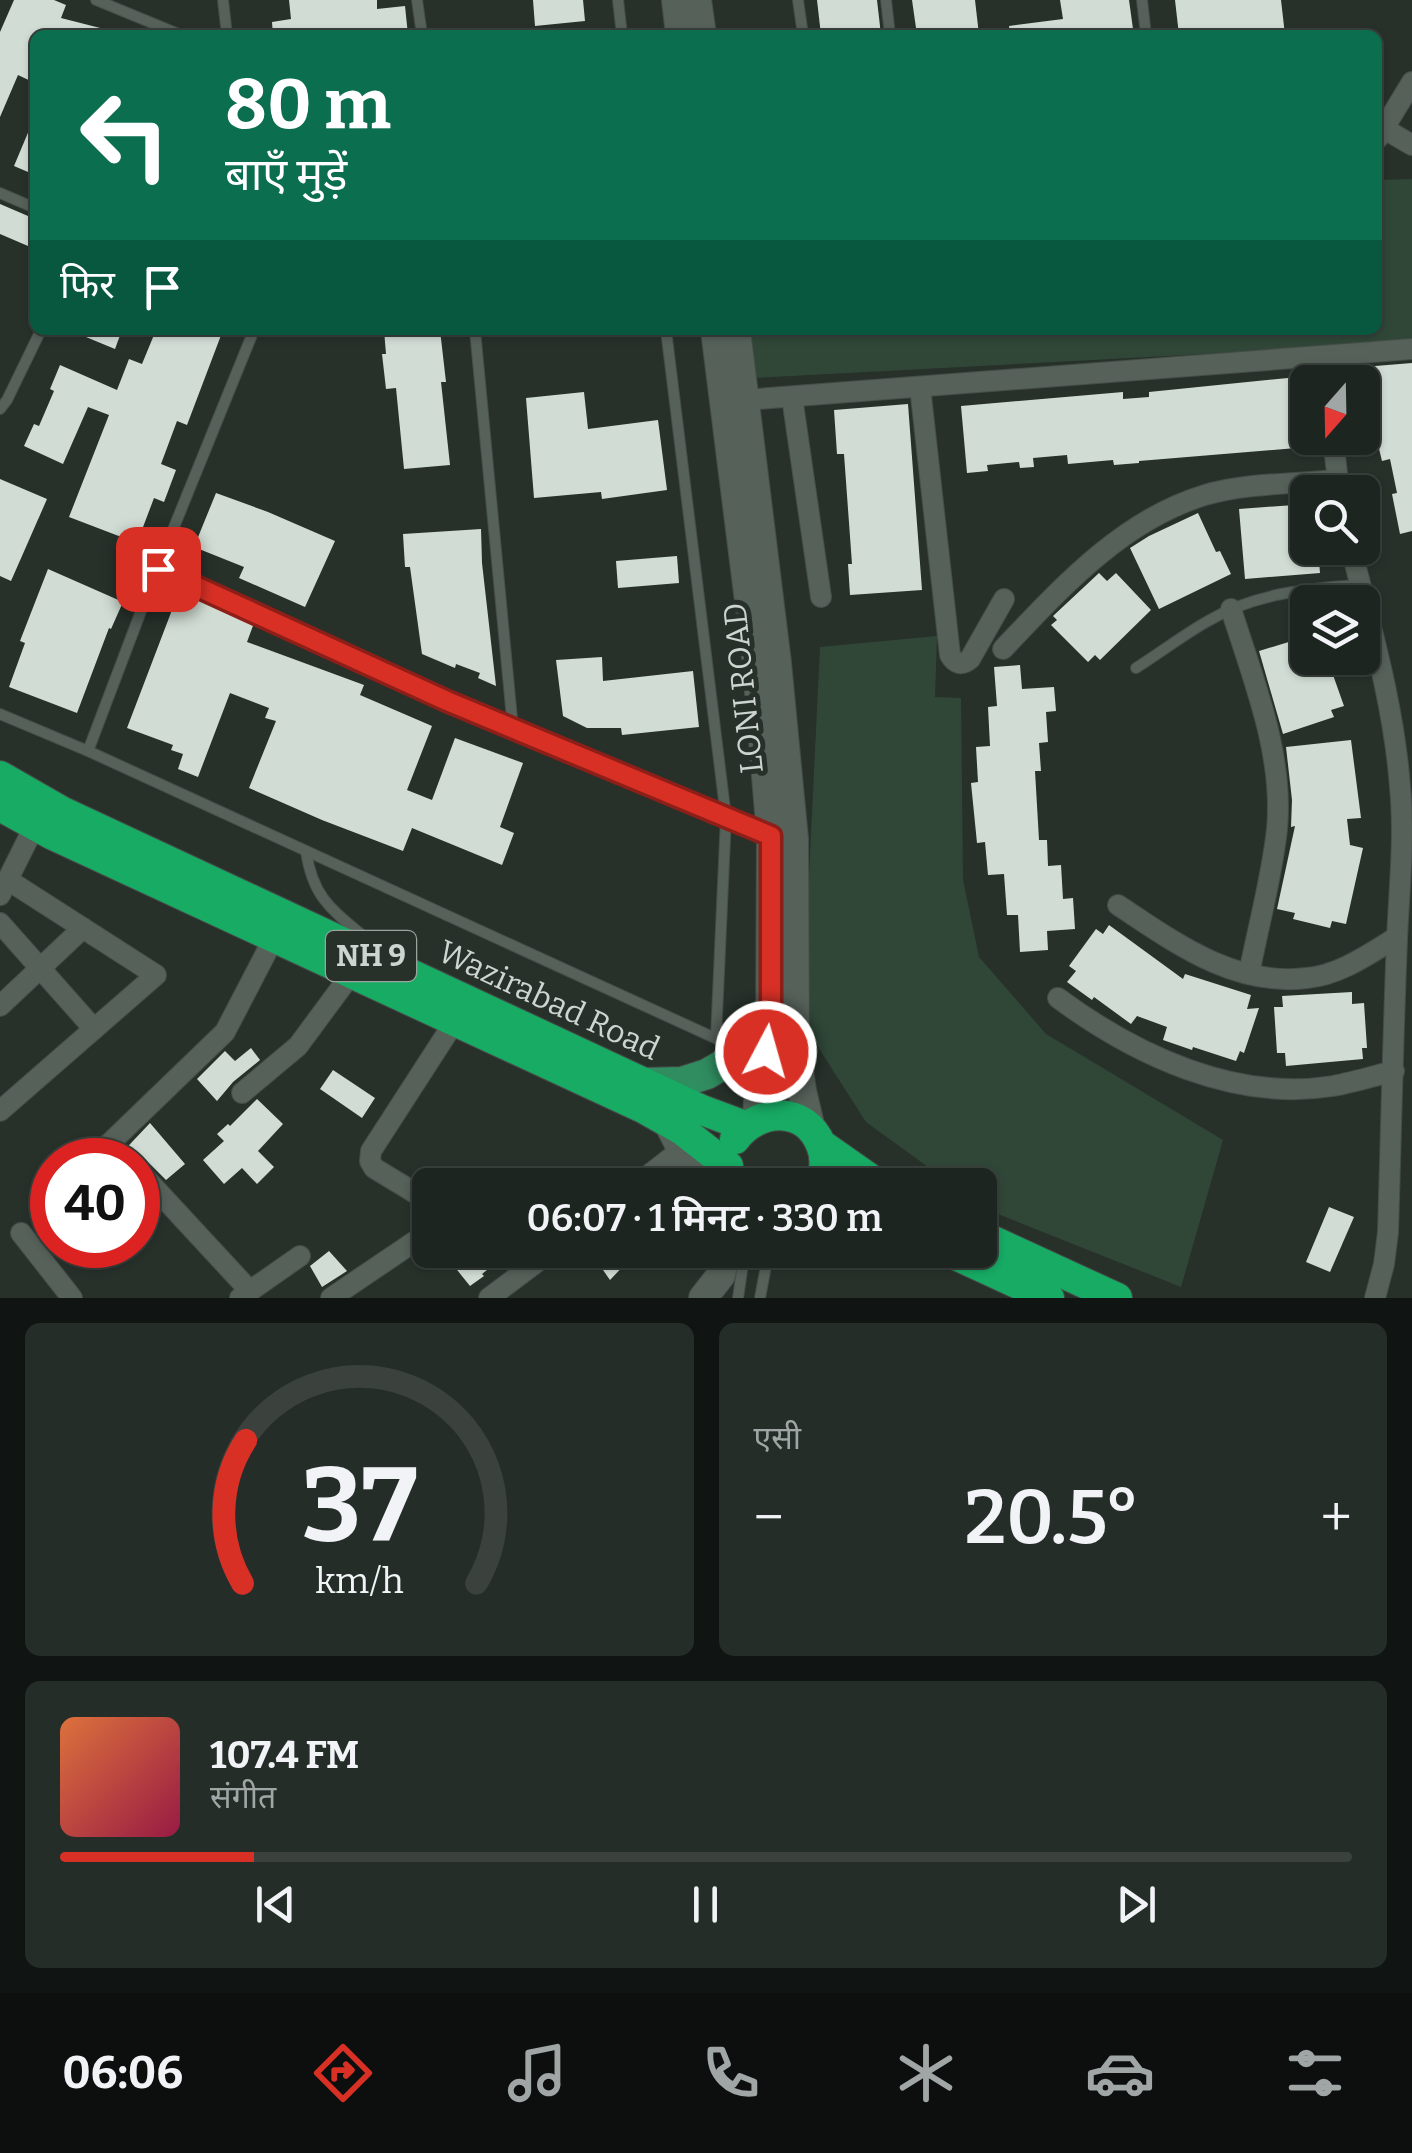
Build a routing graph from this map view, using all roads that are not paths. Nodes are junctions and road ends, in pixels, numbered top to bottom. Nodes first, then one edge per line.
1 (96, 0) edge
2 (223, 0) edge
3 (417, 0) edge
4 (618, 0) edge
5 (676, 0) edge
6 (697, 0) edge
7 (798, 0) edge
8 (886, 0) edge
9 (1142, 0) edge
10 (170, 30) edge
11 (227, 30) edge
12 (421, 30) edge
13 (621, 30) edge
14 (682, 30) edge
15 (685, 30) edge
16 (802, 30) edge
17 (889, 30) edge
18 (1145, 30) edge
19 (1412, 82) edge
20 (1382, 130) edge
21 (1382, 134) edge
22 (1412, 145) edge
23 (0, 192) edge
24 (30, 206) edge
25 (40, 335) edge
26 (252, 335) edge
27 (475, 335) edge
28 (667, 335) edge
29 (716, 335) edge
30 (737, 335) edge
31 (1412, 350) edge
32 (1326, 356) junction
33 (1327, 365) edge
34 (920, 387) junction
35 (792, 397) junction
36 (744, 400) junction
37 (0, 409) edge
38 (1290, 487) edge
39 (1355, 565) edge
40 (158, 569) junction
41 (1360, 585) edge
42 (1290, 592) edge
43 (821, 597) dead end
44 (1004, 599) dead end
45 (1232, 609) junction
46 (1003, 648) dead end
47 (1380, 662) edge
48 (1136, 668) dead end
49 (769, 685) junction
50 (0, 714) edge
51 (514, 729) junction
52 (88, 752) junction
53 (0, 776) edge
54 (0, 806) edge
55 (41, 814) junction
56 (726, 816) junction
57 (771, 836) junction
58 (306, 851) junction
59 (4, 888) edge
60 (1118, 905) dead end
61 (0, 923) edge
62 (280, 927) junction
63 (83, 928) junction
64 (1397, 937) junction
65 (41, 969) junction
66 (404, 971) junction
67 (352, 973) junction
68 (1249, 974) junction
69 (1058, 998) dead end
70 (0, 1006) edge
71 (455, 1021) junction
72 (94, 1029) junction
73 (771, 1035) junction
74 (716, 1038) junction
75 (1394, 1070) junction
76 (643, 1082) junction
77 (242, 1093) dead end
78 (0, 1111) edge
79 (667, 1121) junction
80 (751, 1122) junction
81 (816, 1137) junction
82 (115, 1138) edge
83 (681, 1150) junction
84 (658, 1168) edge
85 (691, 1168) edge
86 (723, 1168) edge
87 (730, 1168) edge
88 (825, 1168) edge
89 (857, 1168) edge
90 (412, 1191) edge
91 (160, 1196) edge
92 (21, 1233) dead end
93 (412, 1243) edge
94 (997, 1243) edge
95 (300, 1256) dead end
96 (529, 1268) edge
97 (723, 1268) edge
98 (742, 1268) edge
99 (766, 1268) edge
100 (984, 1268) edge
101 (245, 1295) edge
102 (72, 1298) edge
103 (331, 1298) edge
104 (489, 1298) edge
105 (703, 1298) edge
106 (738, 1298) edge
107 (760, 1298) edge
108 (1049, 1298) edge
109 (1116, 1298) edge
110 (1375, 1298) edge

1 - 10 lane
2 - 11 lane
3 - 12 lane
4 - 13 lane
5 - 14 street
6 - 15 street
7 - 16 lane
8 - 17 lane
9 - 18 lane
19 - 20 street
21 - 22 street
23 - 24 lane
25 - 37 lane
26 - 40 lane
27 - 51 lane
28 - 56 lane
29 - 49 street, LONI ROAD
30 - 36 street, LONI ROAD
31 - 32 street
32 - 33 street
32 - 34 street
34 - 35 street
34 - 44 street
35 - 36 street
35 - 43 street
36 - 49 street, LONI ROAD
38 - 46 street
39 - 41 street
40 - 51 lane
40 - 52 lane
42 - 45 lane
45 - 48 lane
45 - 68 street
47 - 64 street
49 - 57 street, LONI ROAD
49 - 73 street, LONI ROAD
50 - 52 lane
51 - 56 lane
52 - 58 lane
53 - 55 highway, Wazirabad Road / NH 9
54 - 55 highway, Wazirabad Road / NH 9
55 - 59 street
55 - 62 highway, Wazirabad Road / NH 9
56 - 57 lane
56 - 74 lane
57 - 73 street, LONI ROAD
58 - 66 lane
58 - 74 lane
59 - 63 street
60 - 68 street
61 - 65 street
62 - 66 highway, Wazirabad Road / NH 9
62 - 67 highway, Wazirabad Road / NH 9
62 - 82 street
63 - 65 street
63 - 72 street
64 - 68 street
64 - 75 street
65 - 70 street
65 - 72 street
66 - 76 highway, Wazirabad Road / NH 9
67 - 71 highway, Wazirabad Road / NH 9
67 - 77 street
69 - 75 street
71 - 79 highway, Wazirabad Road / NH 9
71 - 90 street
72 - 78 street
73 - 74 lane
73 - 76 main road
73 - 80 street
73 - 81 street
75 - 110 street
76 - 80 highway, Wazirabad Road / NH 9
79 - 83 street
79 - 86 highway, Wazirabad Road / NH 9
80 - 81 highway, Wazirabad Road
80 - 87 highway
81 - 88 highway
81 - 89 highway
83 - 84 street
83 - 85 street
91 - 101 street
92 - 102 street
93 - 103 street
94 - 109 highway
95 - 101 street
96 - 104 street
97 - 105 street
98 - 106 lane
99 - 107 lane
100 - 108 highway

